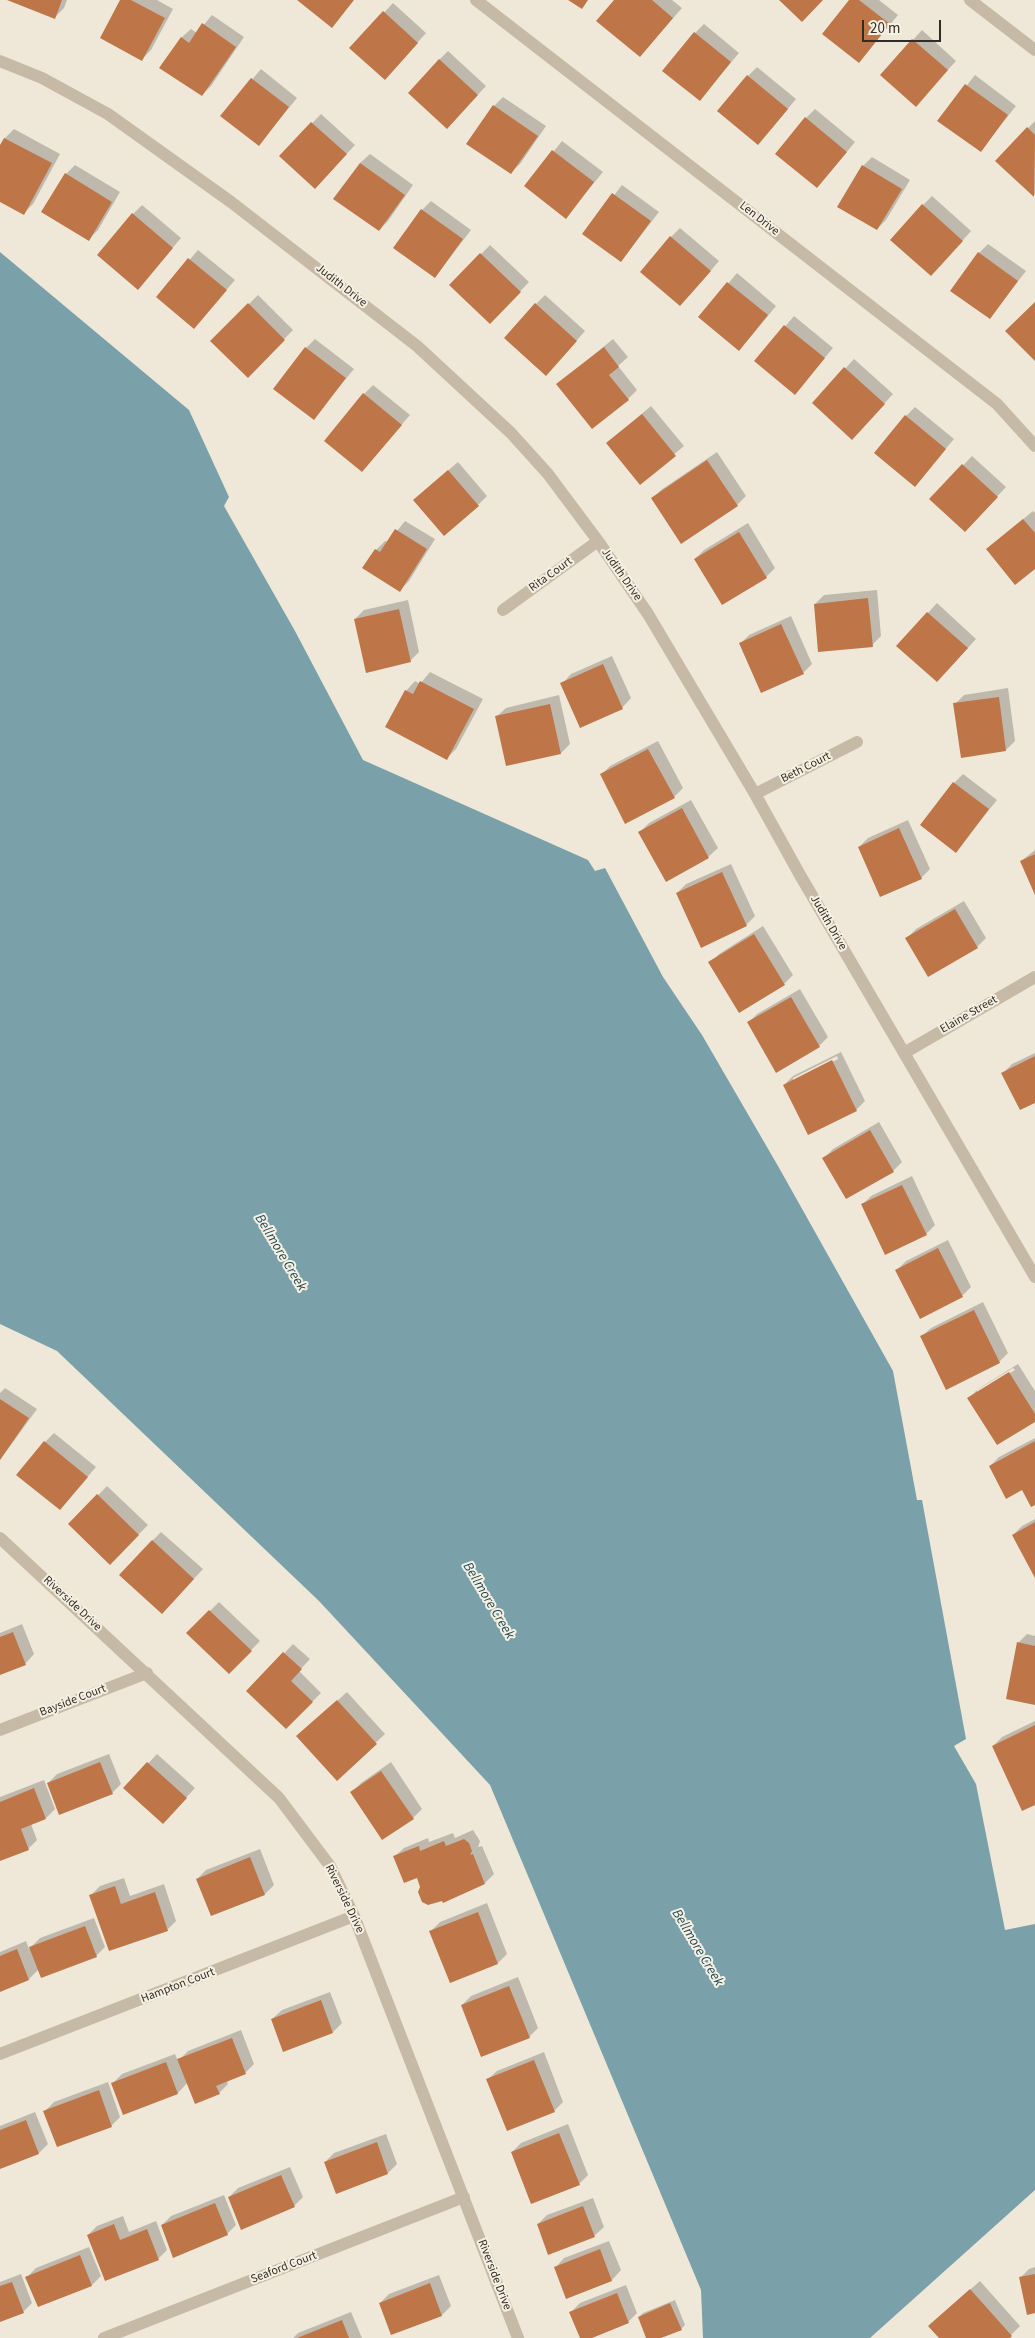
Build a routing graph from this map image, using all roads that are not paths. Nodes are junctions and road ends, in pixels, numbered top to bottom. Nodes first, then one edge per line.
1 (476, 0) edge
2 (970, 0) edge
3 (1035, 50) edge
4 (0, 61) edge
5 (1035, 446) edge
6 (598, 541) junction
7 (503, 610) dead end
8 (857, 742) dead end
9 (755, 794) junction
10 (1035, 977) edge
11 (904, 1053) junction
12 (1035, 1277) edge
13 (0, 1538) edge
14 (147, 1673) junction
15 (0, 1730) edge
16 (354, 1916) junction
17 (0, 2054) edge
18 (464, 2197) junction
19 (104, 2338) edge
20 (518, 2338) edge

1 - 5 street, Len Drive
2 - 3 street
4 - 6 street, Judith Drive
6 - 7 street, Rita Court
6 - 9 street, Judith Drive
8 - 9 street, Beth Court
9 - 11 street, Judith Drive
10 - 11 street, Elaine Street
11 - 12 street, Judith Drive
13 - 14 street, Riverside Drive
14 - 15 street, Bayside Court
14 - 16 street, Riverside Drive
16 - 17 street, Hampton Court
16 - 18 street, Riverside Drive
18 - 19 street, Seaford Court
18 - 20 street, Riverside Drive

